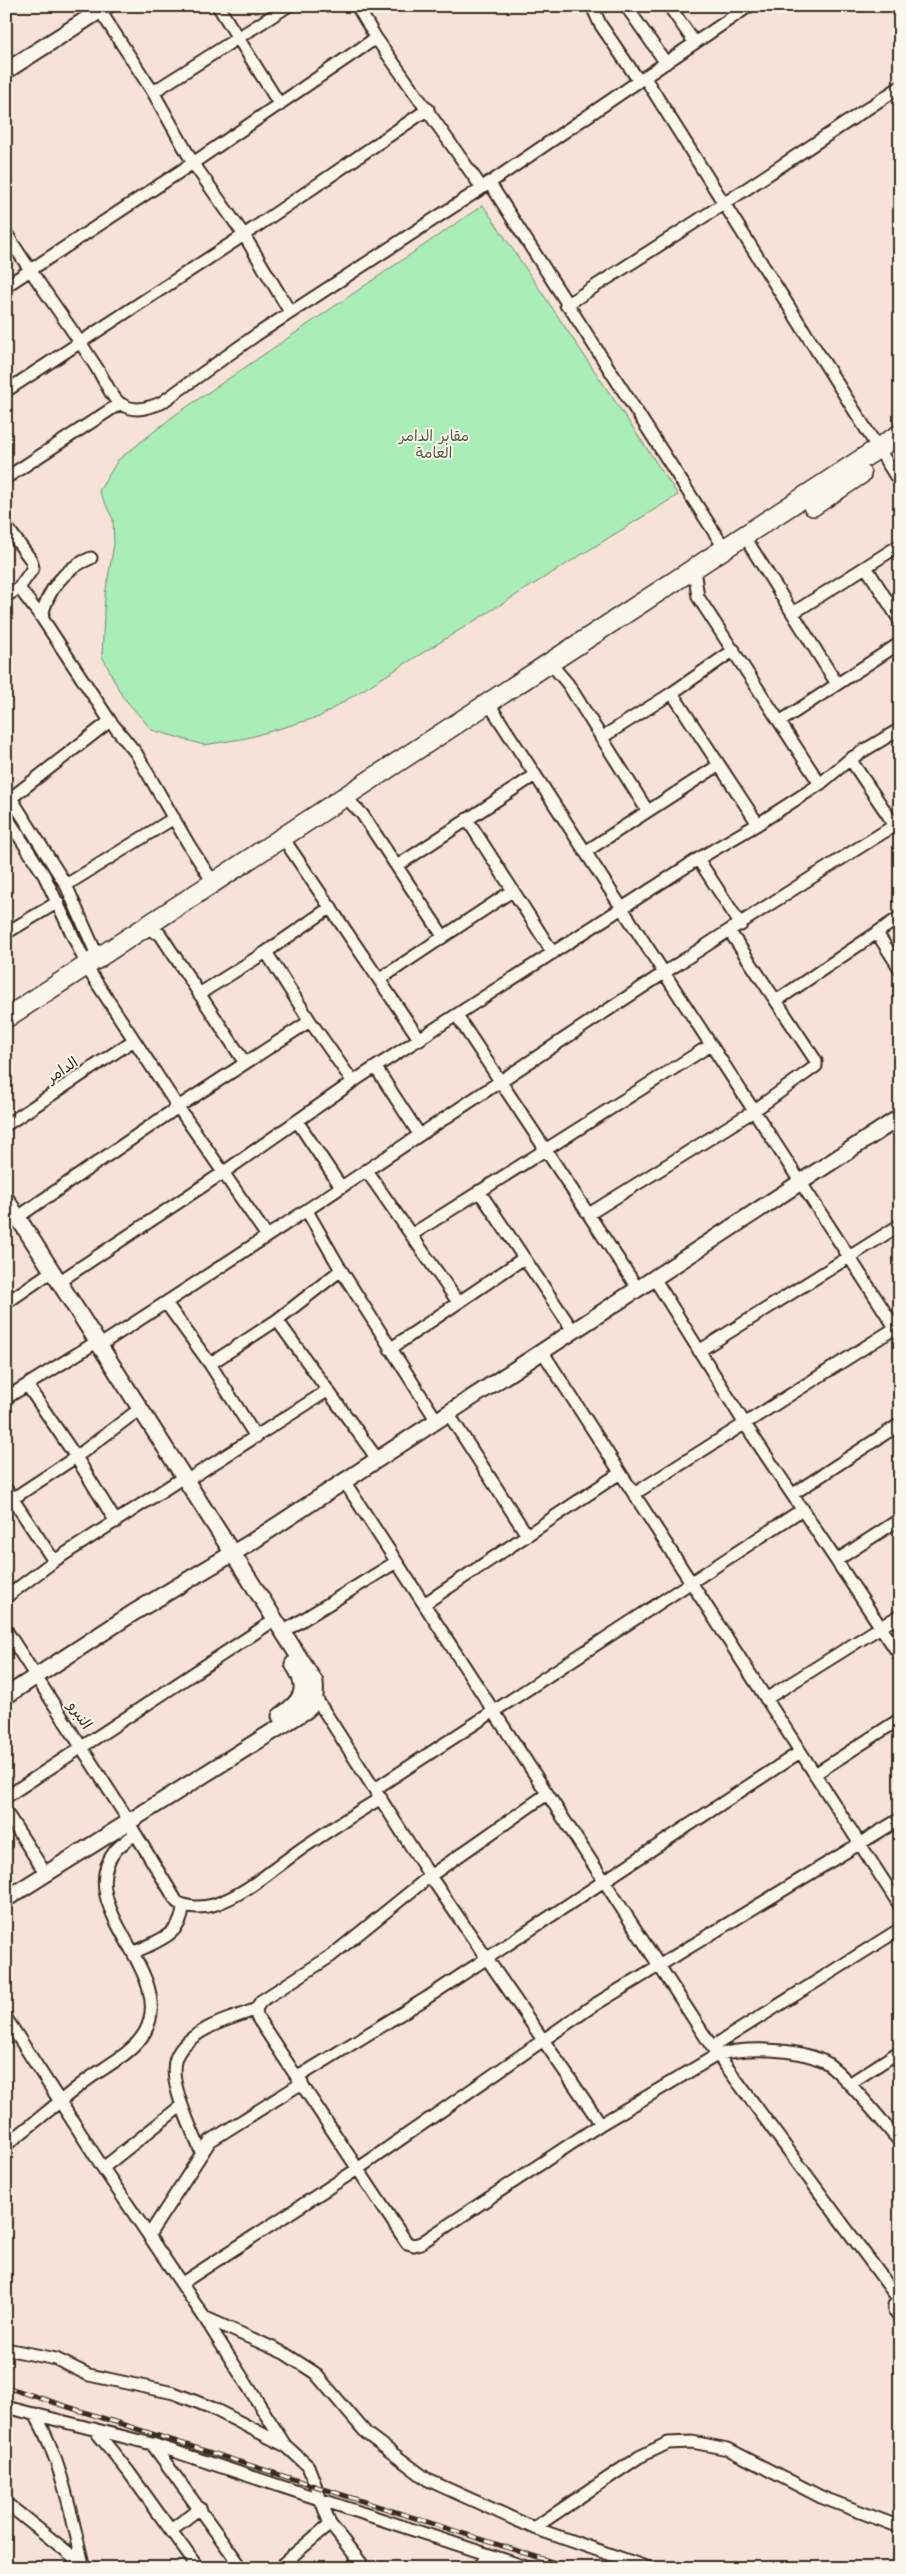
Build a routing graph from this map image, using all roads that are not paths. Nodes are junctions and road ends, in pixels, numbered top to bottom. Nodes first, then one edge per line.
1 (218, 6) edge
2 (288, 6) edge
3 (357, 6) edge
4 (592, 6) edge
5 (626, 6) edge
6 (669, 6) edge
7 (748, 6) edge
8 (101, 8) edge
9 (239, 38) junction
10 (376, 38) junction
11 (695, 43) junction
12 (666, 63) junction
13 (6, 71) edge
14 (642, 80) junction
15 (900, 87) edge
16 (153, 92) junction
17 (280, 105) junction
18 (428, 109) junction
19 (193, 163) junction
20 (486, 185) junction
21 (725, 204) junction
22 (6, 234) edge
23 (244, 235) junction
24 (30, 271) junction
25 (6, 286) edge
26 (566, 305) junction
27 (290, 312) junction
28 (81, 342) junction
29 (6, 391) edge
30 (119, 404) junction
31 (900, 434) edge
32 (888, 452) edge
33 (6, 478) edge
34 (900, 483) edge
35 (6, 526) edge
36 (900, 545) edge
37 (751, 547) junction
38 (725, 549) junction
39 (90, 558) dead end
40 (866, 567) junction
41 (696, 575) junction
42 (19, 588) junction
43 (6, 596) edge
44 (793, 613) junction
45 (42, 618) junction
46 (900, 621) edge
47 (900, 643) edge
48 (734, 650) junction
49 (557, 671) junction
50 (837, 684) junction
51 (672, 693) junction
52 (491, 708) junction
53 (110, 721) junction
54 (781, 721) junction
55 (900, 729) edge
56 (600, 738) junction
57 (850, 759) junction
58 (719, 765) junction
59 (535, 775) junction
60 (820, 784) junction
61 (9, 795) edge
62 (352, 804) junction
63 (647, 810) junction
64 (6, 816) edge
65 (174, 818) junction
66 (466, 819) junction
67 (758, 824) junction
68 (898, 827) edge
69 (285, 842) junction
70 (585, 852) junction
71 (698, 859) junction
72 (397, 866) junction
73 (213, 882) junction
74 (66, 885) junction
75 (512, 890) junction
76 (58, 902) junction
77 (331, 907) junction
78 (622, 908) junction
79 (900, 917) edge
80 (741, 925) junction
81 (154, 932) junction
82 (730, 932) junction
83 (6, 933) edge
84 (877, 933) junction
85 (443, 936) junction
86 (266, 952) junction
87 (553, 953) junction
88 (94, 966) junction
89 (900, 969) edge
90 (664, 975) junction
91 (380, 979) junction
92 (199, 994) junction
93 (776, 1001) junction
94 (457, 1016) junction
95 (6, 1018) edge
96 (310, 1021) junction
97 (6, 1028) edge
98 (134, 1040) junction
99 (420, 1040) junction
100 (709, 1046) junction
101 (245, 1063) junction
102 (376, 1068) junction
103 (499, 1081) junction
104 (353, 1082) junction
105 (178, 1107) junction
106 (752, 1112) junction
107 (900, 1117) edge
108 (297, 1121) junction
109 (6, 1125) edge
110 (418, 1134) junction
111 (544, 1148) junction
112 (366, 1170) junction
113 (224, 1172) junction
114 (799, 1182) junction
115 (341, 1187) junction
116 (479, 1191) junction
117 (6, 1199) edge
118 (307, 1211) junction
119 (589, 1214) junction
120 (12, 1217) edge
121 (900, 1226) edge
122 (411, 1235) junction
123 (267, 1236) junction
124 (524, 1258) junction
125 (848, 1259) junction
126 (341, 1270) junction
127 (654, 1278) junction
128 (52, 1279) junction
129 (638, 1289) junction
130 (458, 1302) junction
131 (6, 1303) edge
132 (166, 1303) junction
133 (277, 1320) junction
134 (898, 1330) edge
135 (574, 1332) junction
136 (95, 1345) junction
137 (390, 1349) junction
138 (699, 1351) junction
139 (542, 1352) junction
140 (210, 1364) junction
141 (27, 1385) junction
142 (327, 1391) junction
143 (6, 1398) edge
144 (132, 1414) junction
145 (443, 1417) junction
146 (745, 1424) junction
147 (900, 1424) edge
148 (256, 1436) junction
149 (76, 1457) junction
150 (378, 1460) junction
151 (620, 1473) junction
152 (344, 1481) junction
153 (181, 1482) junction
154 (634, 1494) junction
155 (793, 1494) junction
156 (8, 1497) edge
157 (803, 1509) junction
158 (900, 1519) edge
159 (116, 1522) junction
160 (527, 1535) junction
161 (228, 1556) junction
162 (837, 1560) junction
163 (54, 1561) junction
164 (396, 1562) junction
165 (691, 1583) junction
166 (6, 1597) edge
167 (424, 1604) junction
168 (900, 1615) edge
169 (267, 1624) junction
170 (880, 1627) junction
171 (6, 1630) edge
172 (283, 1632) junction
173 (900, 1656) edge
174 (300, 1674) junction
175 (37, 1677) junction
176 (6, 1696) edge
177 (316, 1697) junction
178 (766, 1700) junction
179 (494, 1713) junction
180 (900, 1719) edge
181 (81, 1745) junction
182 (800, 1752) junction
183 (815, 1774) junction
184 (378, 1793) junction
185 (547, 1794) junction
186 (6, 1797) edge
187 (6, 1812) edge
188 (900, 1819) edge
189 (130, 1825) junction
190 (859, 1845) junction
191 (44, 1871) junction
192 (430, 1876) junction
193 (603, 1880) junction
194 (6, 1890) edge
195 (6, 1899) edge
196 (183, 1906) junction
197 (900, 1906) edge
198 (900, 1928) edge
199 (134, 1953) junction
200 (487, 1958) junction
201 (659, 1968) junction
202 (256, 2009) junction
203 (6, 2018) edge
204 (544, 2041) junction
205 (714, 2051) junction
206 (900, 2051) edge
207 (300, 2080) junction
208 (849, 2084) junction
209 (61, 2102) junction
210 (182, 2105) junction
211 (602, 2124) junction
212 (900, 2142) edge
213 (6, 2145) edge
214 (201, 2152) junction
215 (103, 2168) junction
216 (359, 2168) junction
217 (149, 2235) junction
218 (182, 2283) junction
219 (899, 2300) edge
220 (204, 2317) junction
221 (900, 2318) edge
222 (6, 2349) edge
223 (6, 2406) edge
224 (35, 2414) junction
225 (94, 2429) junction
226 (152, 2444) junction
227 (285, 2445) junction
228 (322, 2500) junction
229 (6, 2503) edge
230 (200, 2508) junction
231 (330, 2524) junction
232 (900, 2527) edge
233 (534, 2528) junction
234 (171, 2530) junction
235 (488, 2556) junction
236 (85, 2566) edge
237 (198, 2568) edge
238 (242, 2568) edge
239 (278, 2568) edge
240 (365, 2568) edge
241 (478, 2568) edge
242 (529, 2568) edge
243 (649, 2568) edge

1 - 9 street
2 - 9 street
3 - 10 street
4 - 14 street
5 - 12 street
6 - 11 street
7 - 11 street
8 - 13 street
8 - 16 street
9 - 16 street
9 - 17 street
10 - 17 street
10 - 18 street
11 - 12 street
12 - 14 street
14 - 20 street
14 - 21 street
15 - 21 street
16 - 19 street
17 - 19 street
18 - 20 street
18 - 23 street
19 - 23 street
19 - 24 street
20 - 26 street
20 - 27 street
21 - 26 street
21 - 32 street
22 - 24 street
23 - 27 street
23 - 28 street
24 - 25 street
24 - 28 street
26 - 38 street
27 - 30 street
28 - 29 street
28 - 30 street
30 - 33 street
31 - 32 main road
32 - 34 street
32 - 37 main road
32 - 38 main road
35 - 42 street
36 - 40 street
37 - 41 main road
37 - 44 street
38 - 41 main road
39 - 45 street
40 - 44 street
40 - 46 street
41 - 48 street
41 - 49 main road
41 - 52 main road
42 - 43 street
42 - 45 street
44 - 50 street
45 - 53 street
47 - 50 street
48 - 51 street
48 - 54 street
49 - 52 main road
49 - 56 street
50 - 54 street
51 - 56 street
51 - 58 street
52 - 59 street
52 - 62 main road
52 - 69 main road
53 - 61 street
53 - 65 street
54 - 60 street
55 - 57 street
56 - 63 street
57 - 60 street
57 - 68 street
58 - 63 street
58 - 67 street
59 - 66 street
59 - 70 street
60 - 67 street
61 - 74 street
62 - 69 main road
62 - 72 street
63 - 70 street
64 - 76 street
65 - 73 street
65 - 74 street
66 - 72 street
66 - 75 street
67 - 71 street
68 - 80 street
69 - 73 main road
69 - 77 street
69 - 81 main road
70 - 78 street
71 - 78 street
71 - 80 street
72 - 85 street
73 - 88 main road
74 - 88 street
75 - 85 street
75 - 87 street
76 - 83 street
76 - 88 street
77 - 86 street
77 - 91 street
78 - 87 street
78 - 90 street
79 - 84 street
80 - 82 street
81 - 88 main road
81 - 92 street
82 - 90 street
82 - 93 street
84 - 89 street
84 - 93 street
85 - 91 street
86 - 92 street
86 - 96 street
87 - 94 street
88 - 95 main road
88 - 97 main road
88 - 98 street
90 - 100 street
90 - 103 street
91 - 99 street
92 - 101 street
93 - 106 street
94 - 99 street
94 - 103 street
96 - 101 street
96 - 104 street
98 - 105 street
98 - 109 street, الدامر
99 - 102 street
100 - 106 street
100 - 111 street
101 - 105 street
102 - 104 street
102 - 110 street
103 - 110 street
103 - 111 street
104 - 108 street
105 - 113 street
105 - 120 street
106 - 114 street
106 - 119 street
107 - 114 street
108 - 113 street
108 - 115 street
110 - 112 street
111 - 116 street
111 - 119 street
112 - 115 street
112 - 122 street
113 - 123 street
113 - 128 street
114 - 125 street
114 - 127 street
115 - 118 street
116 - 122 street
116 - 124 street
117 - 120 street
118 - 123 street
118 - 126 street
119 - 129 street
120 - 128 street
121 - 125 street
122 - 130 street
123 - 132 street
124 - 130 street
124 - 135 street
125 - 134 street
125 - 138 street
126 - 133 street
126 - 137 street
127 - 129 street
127 - 138 street
128 - 131 street
128 - 136 street
129 - 135 street
130 - 137 street
132 - 136 street
132 - 140 street
133 - 140 street
133 - 142 street
134 - 146 street
135 - 139 street
136 - 141 street
136 - 144 street
136 - 153 street
137 - 145 street
138 - 146 street
139 - 145 street
139 - 151 street
140 - 148 street
141 - 143 street
141 - 149 street
142 - 148 street
142 - 150 street
144 - 149 street
144 - 153 street
145 - 150 street
145 - 160 street
146 - 154 street
146 - 155 street
147 - 155 street
148 - 153 street
149 - 156 street
149 - 159 street
150 - 152 street
151 - 154 street
151 - 160 street
152 - 161 street
152 - 164 street
153 - 159 street
153 - 161 street
154 - 165 street
155 - 157 street
156 - 163 street
157 - 162 street
157 - 165 street
158 - 162 street
159 - 163 street
160 - 167 street
161 - 169 street
161 - 172 street
161 - 175 street
162 - 170 street
163 - 166 street
164 - 167 street
164 - 172 street
165 - 178 street
165 - 179 street
167 - 179 street
168 - 170 street
169 - 174 street
169 - 181 street
170 - 173 street
170 - 178 street
171 - 175 street, النبرو
172 - 177 street
174 - 177 street
174 - 189 street
175 - 176 street
175 - 181 street, النبرو
177 - 184 street
177 - 189 street
178 - 182 street
179 - 184 street
179 - 185 street
180 - 183 street
181 - 186 street
181 - 189 street, النبرو
182 - 183 street
182 - 193 street
183 - 190 street
184 - 192 street
184 - 196 street
185 - 192 street
185 - 193 street
187 - 191 street
188 - 190 street
189 - 191 street
189 - 195 street
189 - 196 street, النبرو
189 - 199 street
190 - 197 street
190 - 201 street
191 - 194 street
192 - 200 street
192 - 202 street
193 - 200 street
193 - 201 street
196 - 199 street
198 - 205 street
199 - 209 street
200 - 204 street
200 - 207 street
201 - 204 street
201 - 205 street
202 - 207 street
202 - 210 street
203 - 209 street
204 - 211 street
204 - 216 street
205 - 208 street
205 - 211 street
205 - 219 street
206 - 208 street
207 - 214 street
207 - 216 street
208 - 212 street
209 - 213 street
209 - 215 street
210 - 214 street
210 - 215 street
211 - 216 street
214 - 217 street
215 - 217 street
216 - 218 street
217 - 218 street
218 - 220 street
219 - 221 street
220 - 227 street
220 - 233 street
222 - 227 street
223 - 224 street
224 - 225 street
224 - 236 street
225 - 226 street
225 - 234 street
226 - 228 street
226 - 230 street
227 - 228 street
228 - 231 street
228 - 235 street
229 - 236 street
230 - 234 street
230 - 238 street
231 - 239 street
231 - 240 street
232 - 233 street
233 - 243 street
234 - 237 street
235 - 241 street
235 - 242 street

